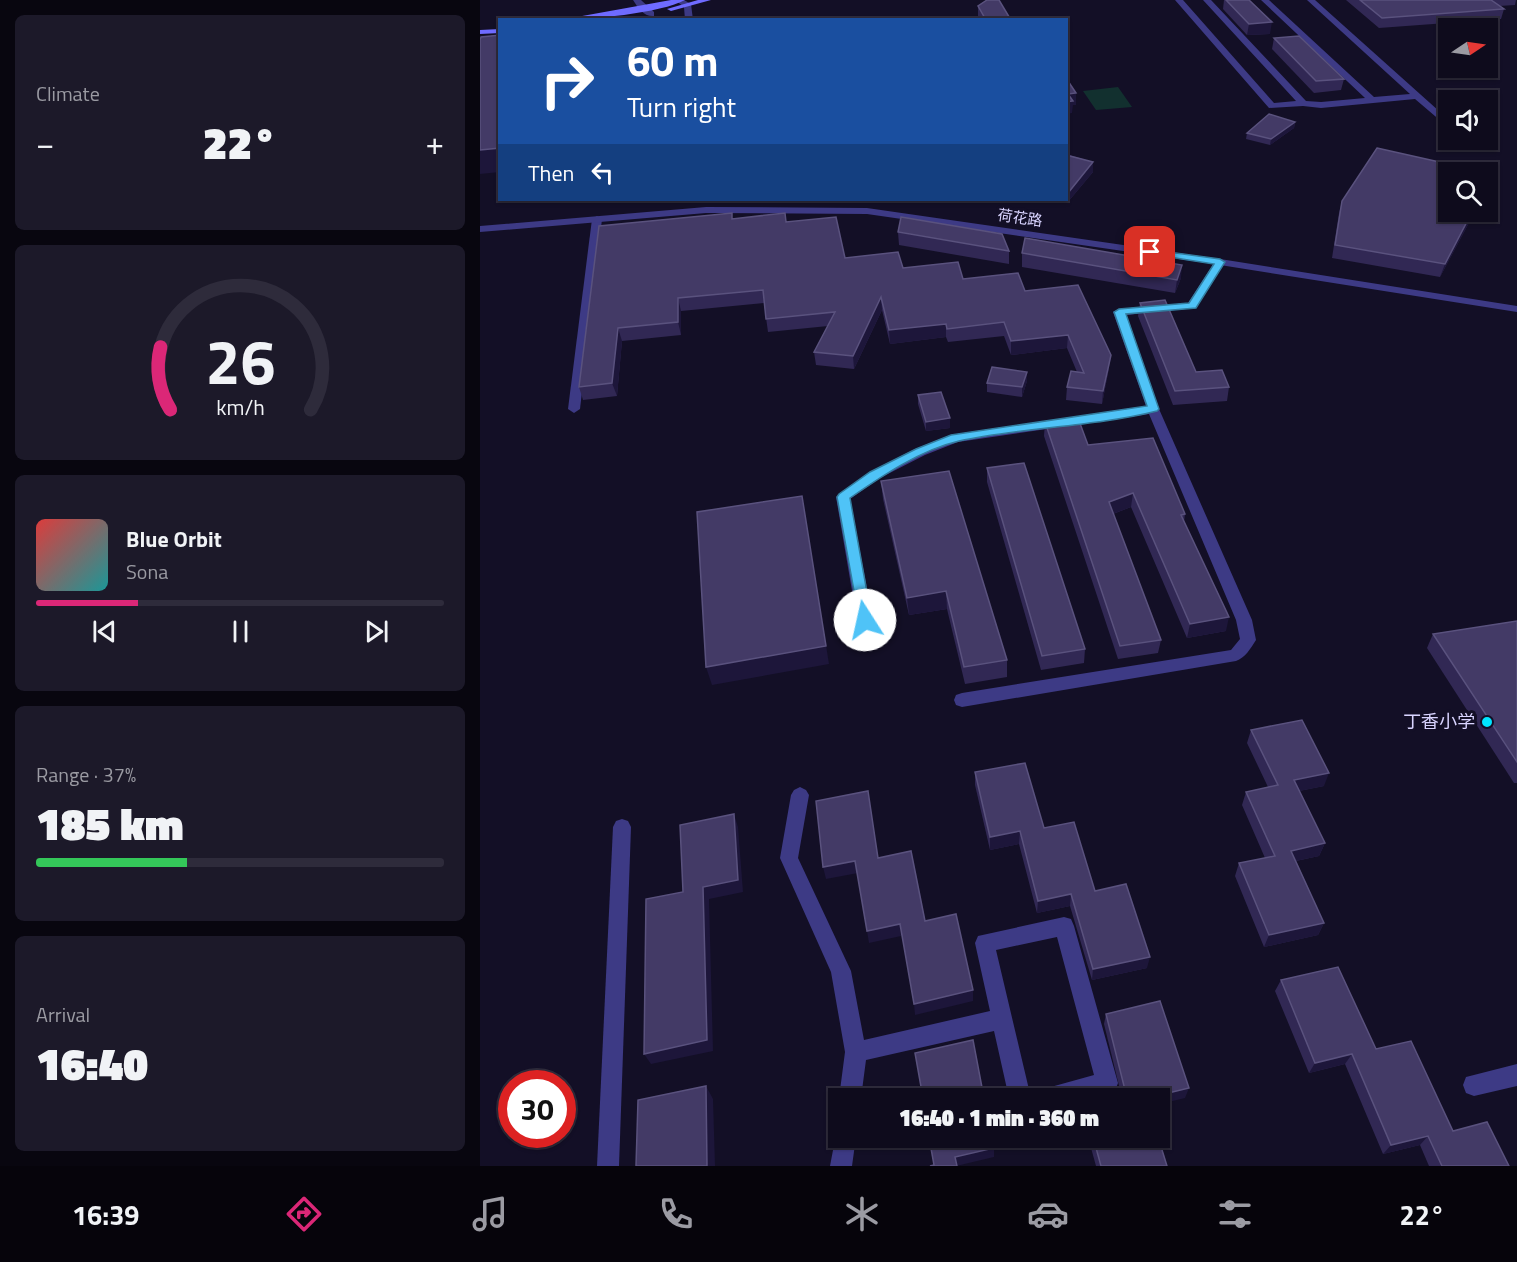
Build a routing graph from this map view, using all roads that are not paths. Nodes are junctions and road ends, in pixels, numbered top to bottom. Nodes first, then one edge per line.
1 (637, 0) edge
2 (680, 0) edge
3 (707, 0) edge
4 (1179, 0) edge
5 (1207, 0) edge
6 (1265, 0) edge
7 (1311, 0) edge
8 (688, 6) junction
9 (642, 8) junction
10 (651, 14) junction
11 (577, 18) edge
12 (627, 18) edge
13 (689, 18) edge
14 (480, 24) edge
15 (498, 24) edge
16 (498, 31) edge
17 (480, 32) edge
18 (1418, 96) junction
19 (1372, 100) junction
20 (1303, 103) junction
21 (1438, 115) edge
22 (706, 205) edge
23 (597, 219) junction
24 (480, 229) edge
25 (1220, 262) junction
26 (1517, 309) edge
27 (574, 409) dead end
28 (1153, 409) junction
29 (865, 620) dead end
30 (962, 700) dead end
31 (800, 795) dead end
32 (622, 827) dead end
33 (1002, 1019) junction
34 (856, 1052) junction
35 (1517, 1075) edge
36 (1474, 1085) dead end
37 (851, 1088) edge
38 (1018, 1088) edge
39 (1087, 1088) edge
40 (843, 1148) edge
41 (608, 1166) edge
42 (841, 1166) edge

1 - 9 street
2 - 8 street
2 - 9 main road
3 - 8 main road
4 - 20 street
5 - 20 street
6 - 19 street
7 - 18 street
8 - 10 main road
8 - 13 street
9 - 10 street
9 - 11 main road
10 - 12 main road
14 - 15 main road
16 - 17 main road
18 - 19 street
18 - 21 street
19 - 20 street
22 - 23 street, 荷花路
22 - 25 street, 荷花路
23 - 24 street, 荷花路
23 - 27 street
25 - 26 street, 荷花路
25 - 28 street
28 - 29 street
28 - 30 street
31 - 34 street
32 - 41 street
33 - 34 street
33 - 38 street
33 - 39 street
34 - 37 street
35 - 36 street
40 - 42 street

